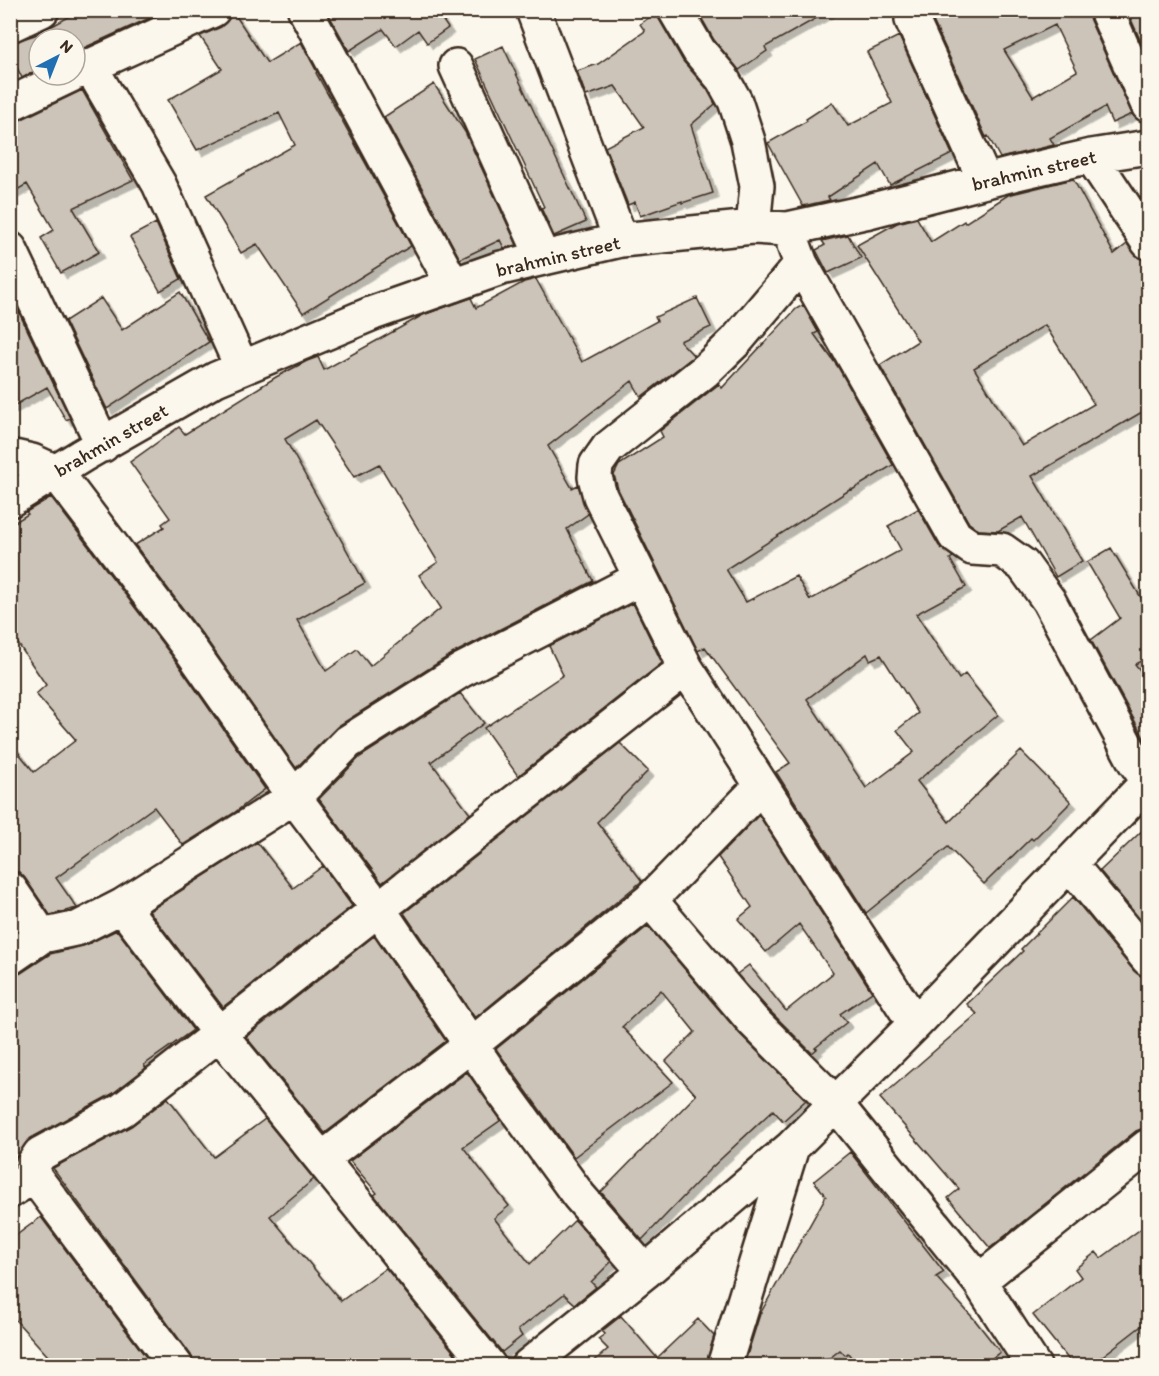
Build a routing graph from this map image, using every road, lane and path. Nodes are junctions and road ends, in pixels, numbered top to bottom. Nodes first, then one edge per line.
1 (42, 10) edge
2 (213, 10) edge
3 (306, 10) edge
4 (533, 10) edge
5 (675, 10) edge
6 (1106, 10) edge
7 (912, 20) dead end
8 (10, 25) edge
9 (456, 66) dead end
10 (87, 68) edge
11 (87, 83) edge
12 (47, 87) edge
13 (10, 104) edge
14 (1149, 105) edge
15 (1149, 147) edge
16 (1091, 156) junction
17 (985, 181) junction
18 (753, 227) junction
19 (787, 230) junction
20 (621, 240) junction
21 (1149, 242) edge
22 (10, 249) edge
23 (543, 258) junction
24 (801, 264) junction
25 (453, 285) junction
26 (242, 368) junction
27 (103, 445) junction
28 (10, 456) edge
29 (56, 472) junction
30 (10, 500) edge
31 (641, 578) junction
32 (686, 668) junction
33 (1149, 781) edge
34 (761, 786) junction
35 (294, 797) junction
36 (1070, 864) junction
37 (10, 889) edge
38 (650, 900) junction
39 (122, 906) junction
40 (379, 910) junction
41 (42, 936) junction
42 (10, 958) edge
43 (1149, 959) edge
44 (915, 1024) junction
45 (219, 1033) junction
46 (471, 1045) junction
47 (836, 1104) junction
48 (1149, 1146) edge
49 (792, 1147) junction
50 (322, 1159) junction
51 (22, 1184) edge
52 (645, 1272) junction
53 (979, 1281) junction
54 (176, 1365) edge
55 (489, 1365) edge
56 (528, 1365) edge
57 (724, 1365) edge
58 (1034, 1365) edge

1 - 8 street
2 - 10 street
3 - 25 street
4 - 20 street
5 - 18 street
6 - 14 street
7 - 17 street
9 - 23 street
11 - 26 street
12 - 13 street
15 - 16 street, brahmin street
16 - 17 street, brahmin street
16 - 21 street
17 - 19 street, brahmin street
18 - 19 street, brahmin street
18 - 20 street, brahmin street
19 - 24 street
20 - 23 street, brahmin street
22 - 27 street
23 - 25 street, brahmin street
24 - 31 street
24 - 33 street
25 - 26 street, brahmin street
26 - 27 street, brahmin street
27 - 29 street, brahmin street
28 - 29 street
29 - 30 street, brahmin street
29 - 35 street
31 - 32 street
31 - 35 street
32 - 34 street
32 - 40 street
33 - 36 street
34 - 38 street
34 - 44 street
35 - 39 street
35 - 40 street
36 - 43 street
36 - 44 street
37 - 41 street
38 - 46 street
38 - 47 street
39 - 41 street
39 - 45 street
40 - 45 street
40 - 46 street
41 - 42 street
44 - 47 street
45 - 50 street
45 - 51 street
46 - 50 street
46 - 52 street
47 - 49 street
47 - 53 street
48 - 53 street
49 - 52 street
49 - 57 street
50 - 55 street
51 - 54 street
52 - 56 street
53 - 58 street

